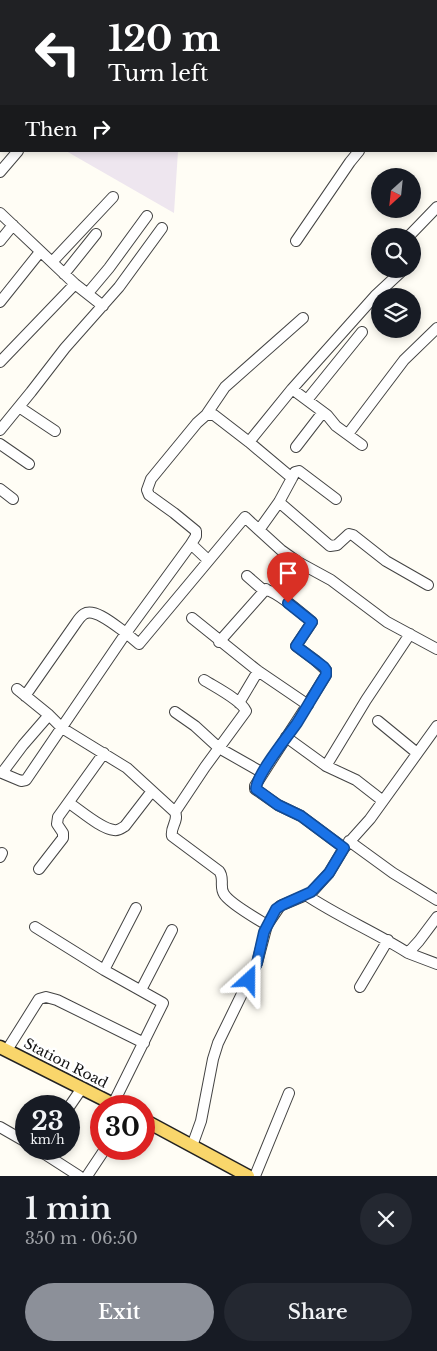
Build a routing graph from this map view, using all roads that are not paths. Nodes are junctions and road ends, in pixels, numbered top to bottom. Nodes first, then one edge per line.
1 (17, 152) edge
2 (358, 152) edge
3 (0, 172) edge
4 (113, 197) dead end
5 (437, 207) edge
6 (0, 213) edge
7 (147, 216) dead end
8 (13, 225) junction
9 (162, 228) dead end
10 (417, 228) edge
11 (96, 234) dead end
12 (0, 241) edge
13 (296, 241) dead end
14 (40, 252) junction
15 (52, 262) junction
16 (64, 274) junction
17 (394, 278) edge
18 (75, 284) junction
19 (88, 293) junction
20 (0, 302) edge
21 (103, 306) junction
22 (303, 318) dead end
23 (437, 328) edge
24 (362, 332) dead end
25 (0, 362) edge
26 (292, 389) junction
27 (306, 400) junction
28 (19, 407) junction
29 (323, 412) junction
30 (206, 415) junction
31 (0, 430) edge
32 (55, 431) dead end
33 (348, 434) junction
34 (249, 442) junction
35 (0, 444) edge
36 (362, 444) dead end
37 (296, 447) dead end
38 (29, 464) dead end
39 (292, 478) junction
40 (0, 489) edge
41 (13, 499) dead end
42 (336, 499) dead end
43 (279, 502) junction
44 (259, 530) junction
45 (191, 544) junction
46 (208, 560) junction
47 (247, 576) dead end
48 (428, 585) dead end
49 (266, 589) junction
50 (192, 618) dead end
51 (126, 633) junction
52 (410, 634) junction
53 (219, 642) junction
54 (437, 649) edge
55 (258, 671) junction
56 (204, 680) dead end
57 (239, 703) junction
58 (308, 705) junction
59 (175, 712) dead end
60 (49, 715) junction
61 (378, 721) dead end
62 (437, 726) edge
63 (62, 728) junction
64 (286, 737) junction
65 (220, 748) junction
66 (104, 753) junction
67 (418, 753) junction
68 (326, 766) junction
69 (1, 773) edge
70 (263, 773) junction
71 (152, 791) junction
72 (383, 801) junction
73 (69, 803) junction
74 (175, 812) junction
75 (347, 845) junction
76 (39, 869) dead end
77 (306, 895) junction
78 (437, 900) edge
79 (136, 908) dead end
80 (437, 917) edge
81 (267, 925) junction
82 (35, 927) dead end
83 (172, 930) dead end
84 (388, 940) junction
85 (408, 953) junction
86 (437, 964) edge
87 (104, 970) junction
88 (360, 987) dead end
89 (141, 990) junction
90 (144, 1043) junction
91 (3, 1048) edge
92 (82, 1088) junction
93 (290, 1094) dead end
94 (77, 1095) edge
95 (96, 1095) edge
96 (120, 1095) edge
97 (155, 1126) edge
98 (0, 1127) edge
99 (15, 1136) edge
100 (192, 1146) junction
101 (55, 1160) edge
102 (98, 1160) edge
103 (79, 1176) edge
104 (87, 1176) edge
105 (248, 1176) edge
106 (255, 1176) edge

1 - 3 street
2 - 13 street
4 - 15 street
5 - 10 street
6 - 8 street
7 - 19 street
8 - 12 street
8 - 14 street
9 - 21 street
11 - 16 street
14 - 15 street
14 - 20 street
15 - 16 street
16 - 18 street
17 - 26 street
18 - 19 street
18 - 25 street
19 - 21 street
21 - 28 street
22 - 30 street
23 - 33 street
24 - 27 street
26 - 27 street
26 - 34 street
27 - 29 street
28 - 31 street
28 - 32 street
29 - 33 street
29 - 37 street
30 - 34 street
30 - 45 street
33 - 36 street
34 - 39 street
35 - 38 street
39 - 42 street
39 - 43 street
40 - 41 street
43 - 44 street
43 - 48 street
44 - 46 street
44 - 52 street
45 - 46 street
45 - 51 street
46 - 51 street
47 - 49 street
49 - 53 street
49 - 58 street
50 - 53 street
51 - 60 street
51 - 63 street
52 - 54 street
52 - 68 street
53 - 55 street
55 - 57 street
55 - 58 street
56 - 57 street
57 - 65 street
58 - 64 street
59 - 65 street
60 - 63 street
60 - 69 street
61 - 67 street
62 - 67 street
63 - 66 street
63 - 69 street
64 - 68 street
64 - 70 street
65 - 70 street
65 - 74 street
66 - 71 street
66 - 73 street
67 - 72 street
68 - 72 street
70 - 75 street
71 - 73 street
71 - 74 street
72 - 75 street
73 - 76 street
74 - 81 street
75 - 77 street
75 - 78 street
77 - 81 street
77 - 84 street
79 - 87 street
80 - 85 street
81 - 100 street
82 - 87 street
83 - 89 street
84 - 85 street
84 - 88 street
85 - 86 street
87 - 89 street
89 - 90 street
90 - 91 street
90 - 96 street
91 - 92 main road, Station Road
92 - 94 street
92 - 95 main road, Station Road
93 - 106 street
97 - 100 main road
98 - 99 street
100 - 105 main road
101 - 103 street
102 - 104 street

